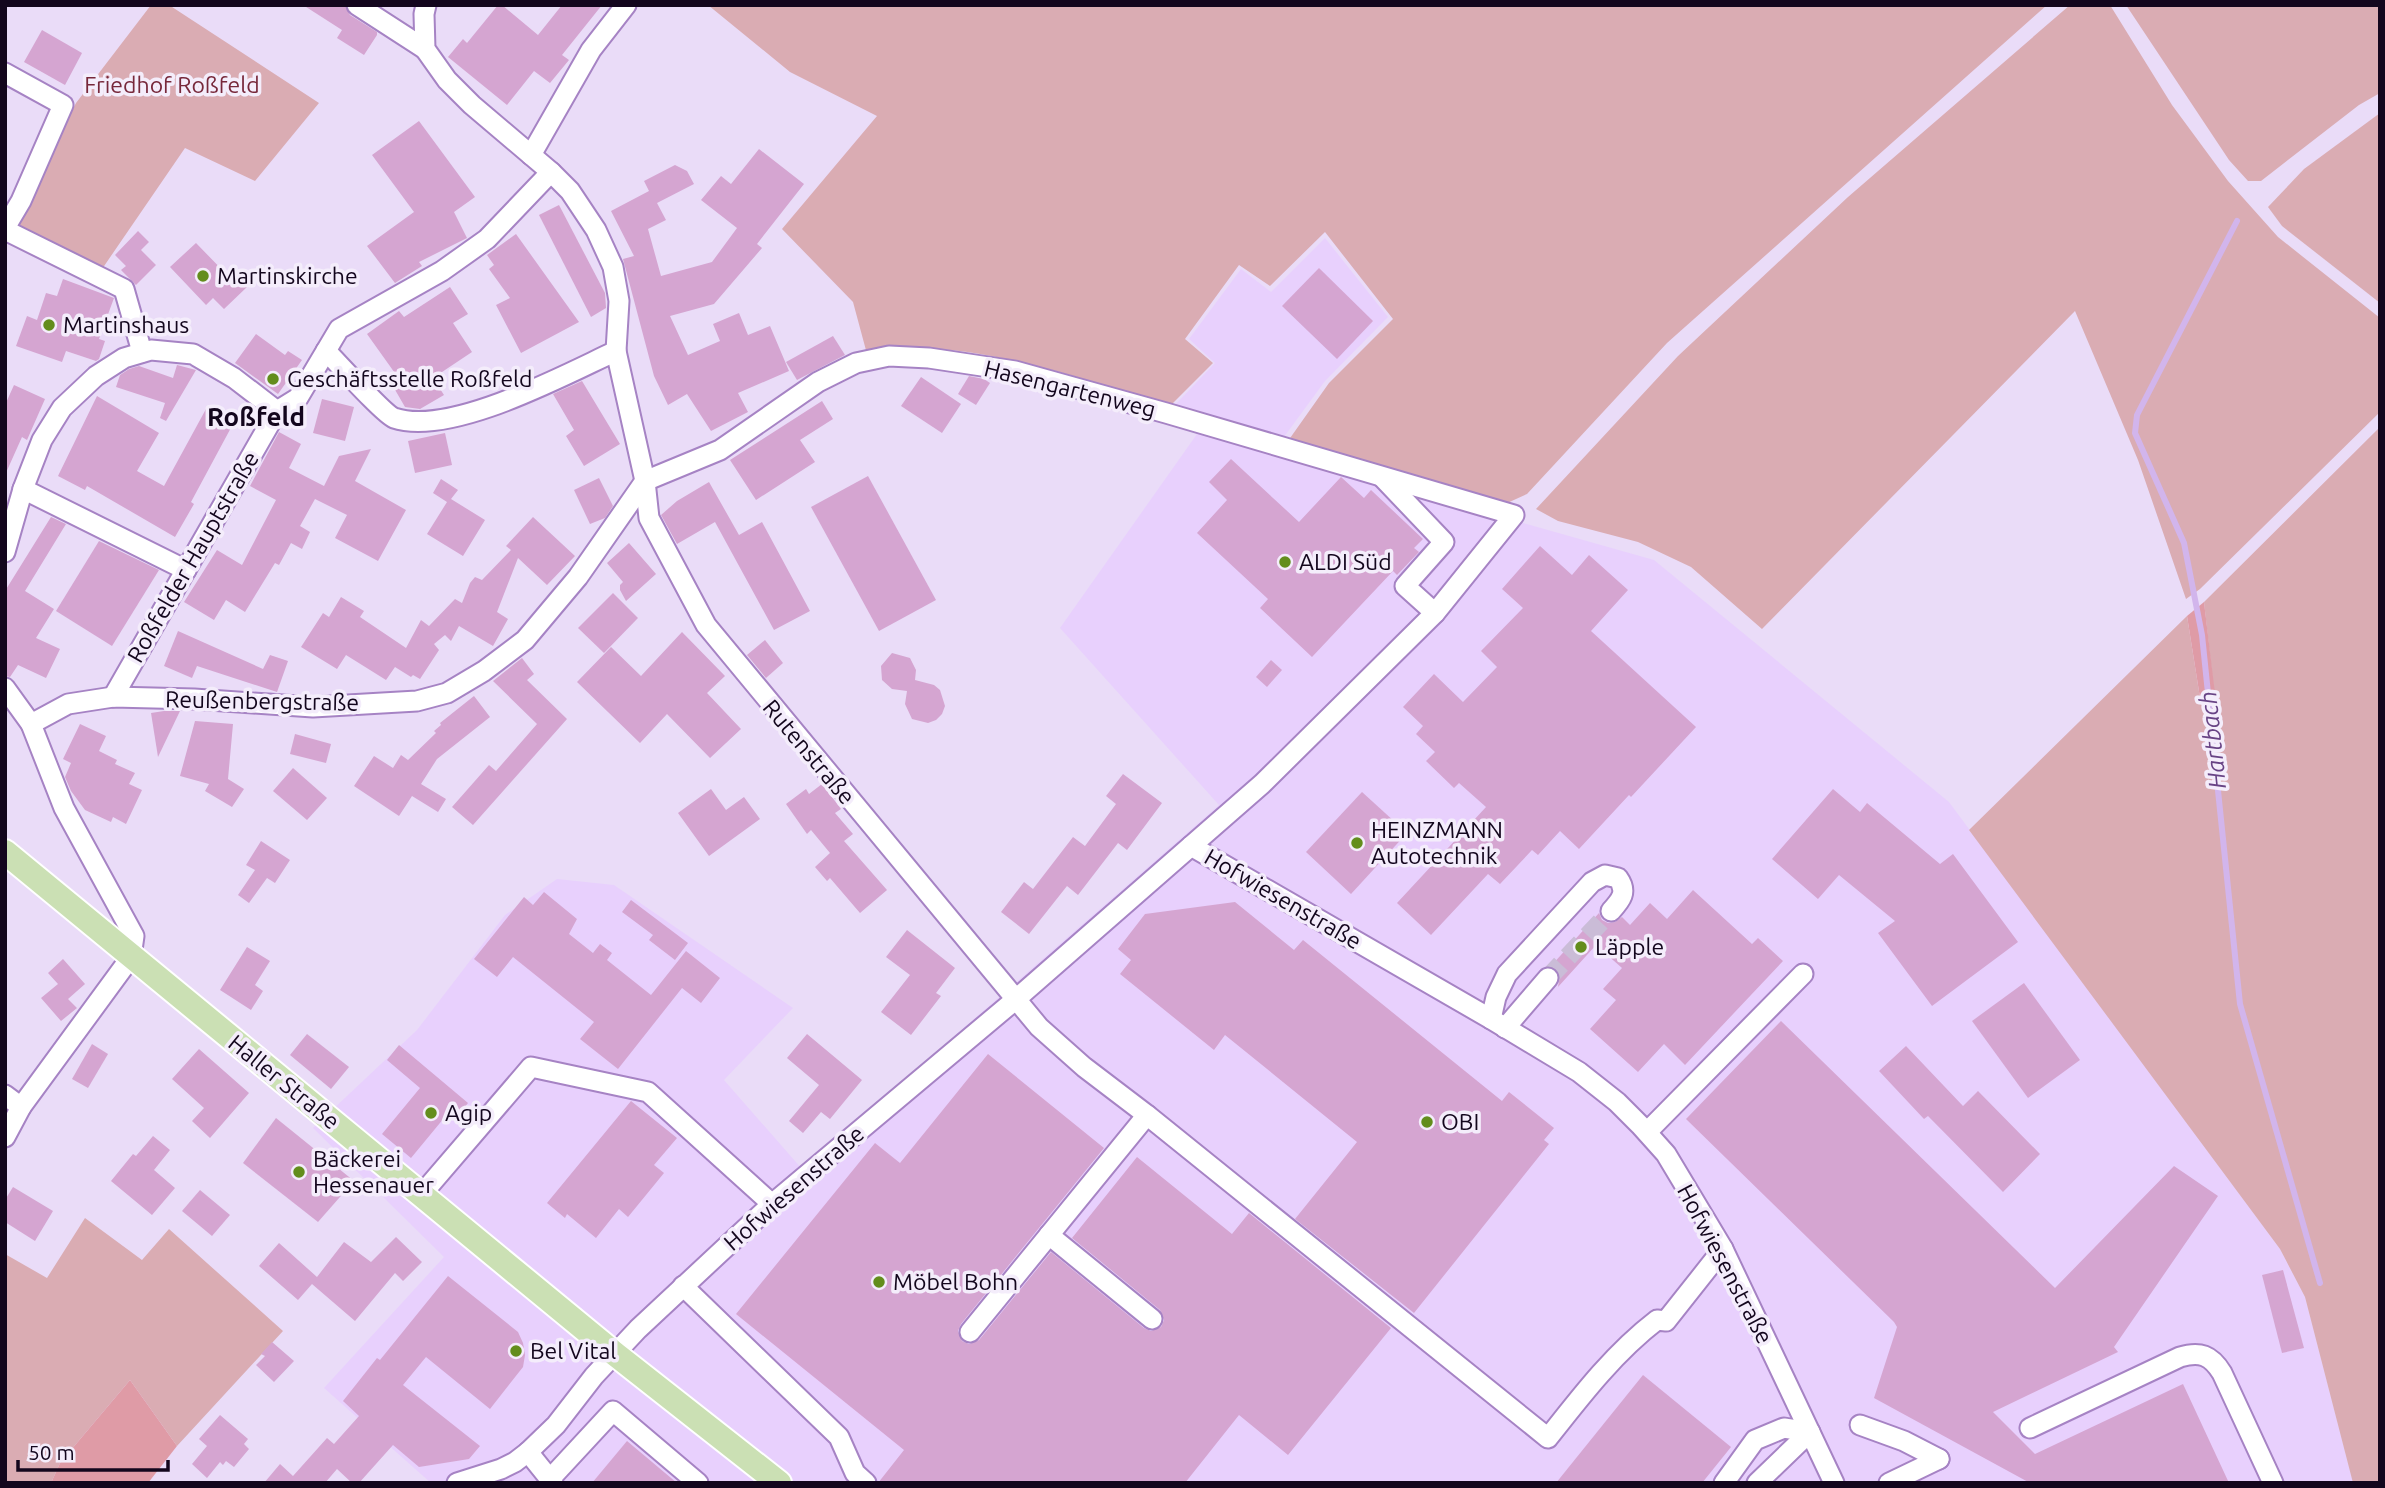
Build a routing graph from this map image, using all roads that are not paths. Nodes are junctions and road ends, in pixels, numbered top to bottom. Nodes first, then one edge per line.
1 (357, 5) edge
2 (426, 5) edge
3 (626, 5) edge
4 (425, 49) junction
5 (5, 73) edge
6 (531, 155) junction
7 (551, 172) junction
8 (5, 229) edge
9 (326, 351) junction
10 (616, 351) junction
11 (142, 352) junction
12 (277, 411) junction
13 (1380, 476) junction
14 (645, 481) junction
15 (23, 489) junction
16 (5, 552) edge
17 (186, 570) junction
18 (1435, 613) junction
19 (5, 688) edge
20 (113, 697) junction
21 (31, 724) junction
22 (1191, 846) junction
23 (5, 852) edge
24 (1611, 911) tunnel mouth
25 (131, 957) junction
26 (1803, 974) dead end
27 (1548, 978) tunnel mouth
28 (1014, 1000) junction
29 (1498, 1023) junction
30 (5, 1095) edge
31 (21, 1107) junction
32 (1147, 1115) junction
33 (1647, 1132) junction
34 (5, 1137) edge
35 (422, 1194) junction
36 (772, 1204) junction
37 (1049, 1236) junction
38 (1723, 1249) junction
39 (683, 1286) junction
40 (1152, 1319) dead end
41 (970, 1332) dead end
42 (615, 1354) junction
43 (1860, 1425) dead end
44 (2030, 1428) dead end
45 (1810, 1432) junction
46 (528, 1452) junction
47 (766, 1476) edge
48 (552, 1481) edge
49 (457, 1483) edge
50 (698, 1483) edge
51 (779, 1483) edge
52 (866, 1483) edge
53 (1724, 1483) edge
54 (1757, 1483) edge
55 (1834, 1483) edge
56 (1889, 1483) edge
57 (2273, 1483) edge

1 - 4 street
2 - 4 street
3 - 6 street
4 - 6 street
5 - 8 street
6 - 7 street
7 - 9 street, Roßfelder Hauptstraße
7 - 10 street
8 - 11 street
9 - 10 street
9 - 12 street, Roßfelder Hauptstraße
10 - 14 street
11 - 12 street
11 - 15 street
12 - 17 street, Roßfelder Hauptstraße
13 - 14 street, Hasengartenweg
13 - 18 street
13 - 18 street, Hasengartenweg
14 - 20 street, Reußenbergstraße
14 - 28 street, Rutenstraße
15 - 16 street
15 - 17 street
17 - 20 street, Roßfelder Hauptstraße
18 - 22 street
19 - 21 street
20 - 21 street, Reußenbergstraße
21 - 25 street
22 - 28 street, Hofwiesenstraße
22 - 29 street, Hofwiesenstraße
23 - 25 main road, Haller Straße
24 - 29 street
25 - 31 street
25 - 35 main road, Haller Straße
26 - 33 street
27 - 29 street
28 - 32 street, Rutenstraße
28 - 36 street, Hofwiesenstraße
29 - 33 street, Hofwiesenstraße
30 - 31 street
31 - 34 street
32 - 37 street
32 - 38 street, Rutenstraße
33 - 38 street, Hofwiesenstraße
35 - 36 street
35 - 42 main road, Haller Straße
36 - 39 street, Hofwiesenstraße
37 - 40 street
37 - 41 street
38 - 45 street, Hofwiesenstraße
39 - 42 street, Hofwiesenstraße
39 - 52 street
42 - 46 street, Hofwiesenstraße
42 - 47 main road, Haller Straße
43 - 56 street
44 - 57 street
45 - 53 street
45 - 54 street
45 - 55 street, Hofwiesenstraße
46 - 48 street
46 - 49 street, Hofwiesenstraße
47 - 51 main road, Haller Straße
48 - 50 street

